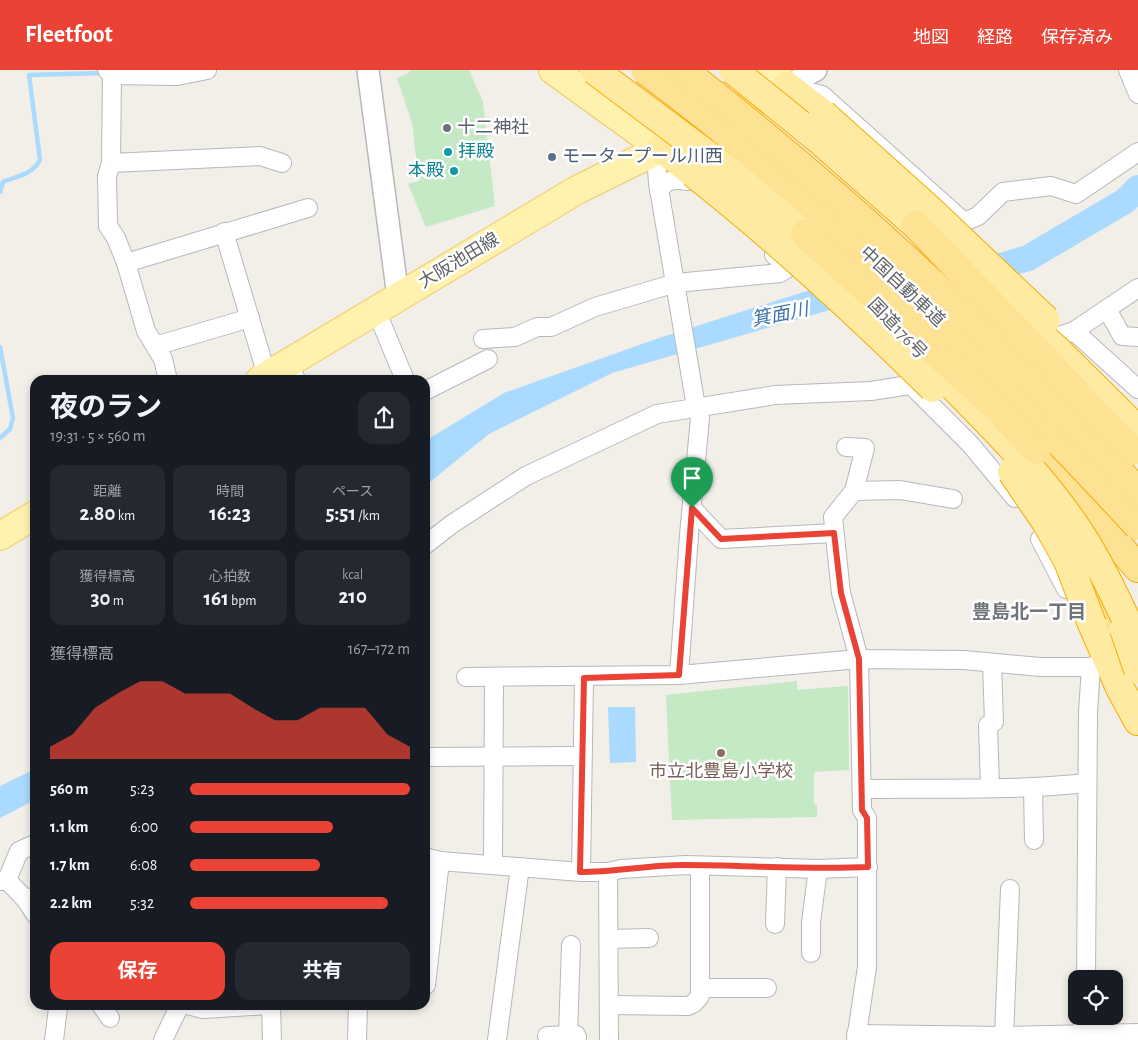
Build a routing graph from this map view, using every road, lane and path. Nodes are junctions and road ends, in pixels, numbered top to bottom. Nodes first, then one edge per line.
1 (208, 70) edge
2 (368, 70) edge
3 (553, 70) edge
4 (594, 70) edge
5 (644, 70) edge
6 (683, 70) edge
7 (733, 70) edge
8 (816, 70) edge
9 (1128, 70) edge
10 (109, 72) edge
11 (777, 78) edge
12 (1138, 94) edge
13 (661, 148) junction
14 (1138, 152) edge
15 (111, 163) junction
16 (282, 163) dead end
17 (690, 177) junction
18 (659, 191) junction
19 (308, 208) dead end
20 (916, 225) junction
21 (224, 232) junction
22 (805, 234) junction
23 (126, 263) junction
24 (676, 284) junction
25 (1138, 288) edge
26 (387, 304) junction
27 (1107, 309) junction
28 (250, 318) junction
29 (1074, 331) junction
30 (1138, 337) edge
31 (483, 339) dead end
32 (155, 346) junction
33 (488, 359) dead end
34 (167, 375) edge
35 (278, 375) edge
36 (404, 375) edge
37 (912, 386) junction
38 (430, 388) edge
39 (1138, 388) edge
40 (698, 409) junction
41 (1134, 430) edge
42 (846, 447) dead end
43 (854, 491) junction
44 (1138, 492) edge
45 (953, 499) dead end
46 (692, 508) junction
47 (30, 519) edge
48 (1138, 526) edge
49 (834, 533) junction
50 (0, 536) edge
51 (430, 541) edge
52 (1138, 568) edge
53 (1108, 583) junction
54 (1099, 617) junction
55 (1138, 634) edge
56 (1138, 645) edge
57 (859, 659) junction
58 (992, 663) junction
59 (1099, 663) junction
60 (1138, 670) edge
61 (679, 675) junction
62 (466, 677) dead end
63 (494, 677) junction
64 (584, 678) junction
65 (1138, 721) edge
66 (494, 756) junction
67 (581, 756) junction
68 (430, 757) edge
69 (1087, 783) junction
70 (1033, 787) junction
71 (990, 788) junction
72 (862, 789) junction
73 (1034, 840) dead end
74 (30, 846) edge
75 (433, 859) edge
76 (494, 865) junction
77 (520, 867) junction
78 (700, 867) junction
79 (777, 867) junction
80 (868, 867) junction
81 (818, 869) junction
82 (580, 872) junction
83 (608, 872) junction
84 (3, 880) edge
85 (1010, 889) dead end
86 (30, 902) edge
87 (430, 907) edge
88 (775, 924) dead end
89 (649, 938) dead end
90 (609, 939) junction
91 (571, 945) dead end
92 (812, 953) dead end
93 (1086, 970) edge
94 (701, 988) junction
95 (767, 988) dead end
96 (610, 1004) junction
97 (58, 1010) edge
98 (178, 1010) edge
99 (269, 1010) edge
100 (358, 1010) edge
101 (1138, 1033) edge
102 (547, 1036) dead end
103 (1004, 1036) junction
104 (856, 1037) edge
105 (1081, 1037) edge
106 (573, 1038) edge
107 (54, 1040) edge
108 (163, 1040) edge
109 (272, 1040) edge
110 (357, 1040) edge
111 (497, 1040) edge
112 (609, 1040) edge

1 - 10 street
2 - 26 street
3 - 13 main road
4 - 22 highway, 国道176号, bridge
5 - 48 highway, 中国自動車道, bridge
6 - 44 highway, 中国自動車道, bridge
7 - 20 highway, bridge
8 - 11 street
9 - 12 street
10 - 15 street
11 - 13 main road, 大阪池田線
11 - 14 street
11 - 41 highway, bridge
13 - 17 highway
13 - 18 street
13 - 26 main road, 大阪池田線
15 - 16 street
15 - 23 street
17 - 18 street
17 - 24 street
17 - 54 highway, bridge
18 - 24 street
19 - 21 street
20 - 41 highway, bridge
20 - 41 highway, bridge
21 - 23 street
21 - 28 street
22 - 52 highway, bridge
22 - 53 highway, 国道176号, bridge
23 - 32 street
24 - 31 street
24 - 40 street
25 - 27 street
26 - 35 main road, 大阪池田線
26 - 36 street
27 - 29 street
27 - 30 street
28 - 32 street
28 - 35 street
29 - 37 street
29 - 39 street
32 - 34 street
33 - 38 street
37 - 40 street
37 - 59 street
40 - 46 street
40 - 51 street
42 - 43 street
43 - 45 street
43 - 49 street
46 - 49 street
46 - 61 street
47 - 50 main road
49 - 57 street
53 - 56 highway, 国道176号, bridge
53 - 60 highway, bridge
54 - 55 highway
54 - 59 highway
57 - 58 street
57 - 61 street
57 - 72 street
58 - 59 street
58 - 71 street
59 - 65 highway
59 - 69 street
61 - 64 street
62 - 63 street
63 - 64 street
63 - 66 street
64 - 67 street
66 - 67 street
66 - 68 street
66 - 76 street
67 - 82 street
69 - 70 street
69 - 93 street
70 - 71 street
70 - 73 street
71 - 72 street
72 - 80 street
74 - 84 street
75 - 76 street
75 - 87 street
76 - 77 street
77 - 82 street
77 - 111 street
78 - 79 street
78 - 83 street
78 - 94 street
79 - 81 street
79 - 88 street
80 - 81 street
80 - 104 street
81 - 92 street
82 - 83 street
83 - 90 street
84 - 86 street
85 - 103 street
89 - 90 street
90 - 96 street
91 - 106 street
94 - 95 street
94 - 96 street
96 - 112 street
97 - 107 street
98 - 108 street
99 - 109 street
100 - 110 street
101 - 105 street
102 - 106 street
103 - 104 street
103 - 105 street

